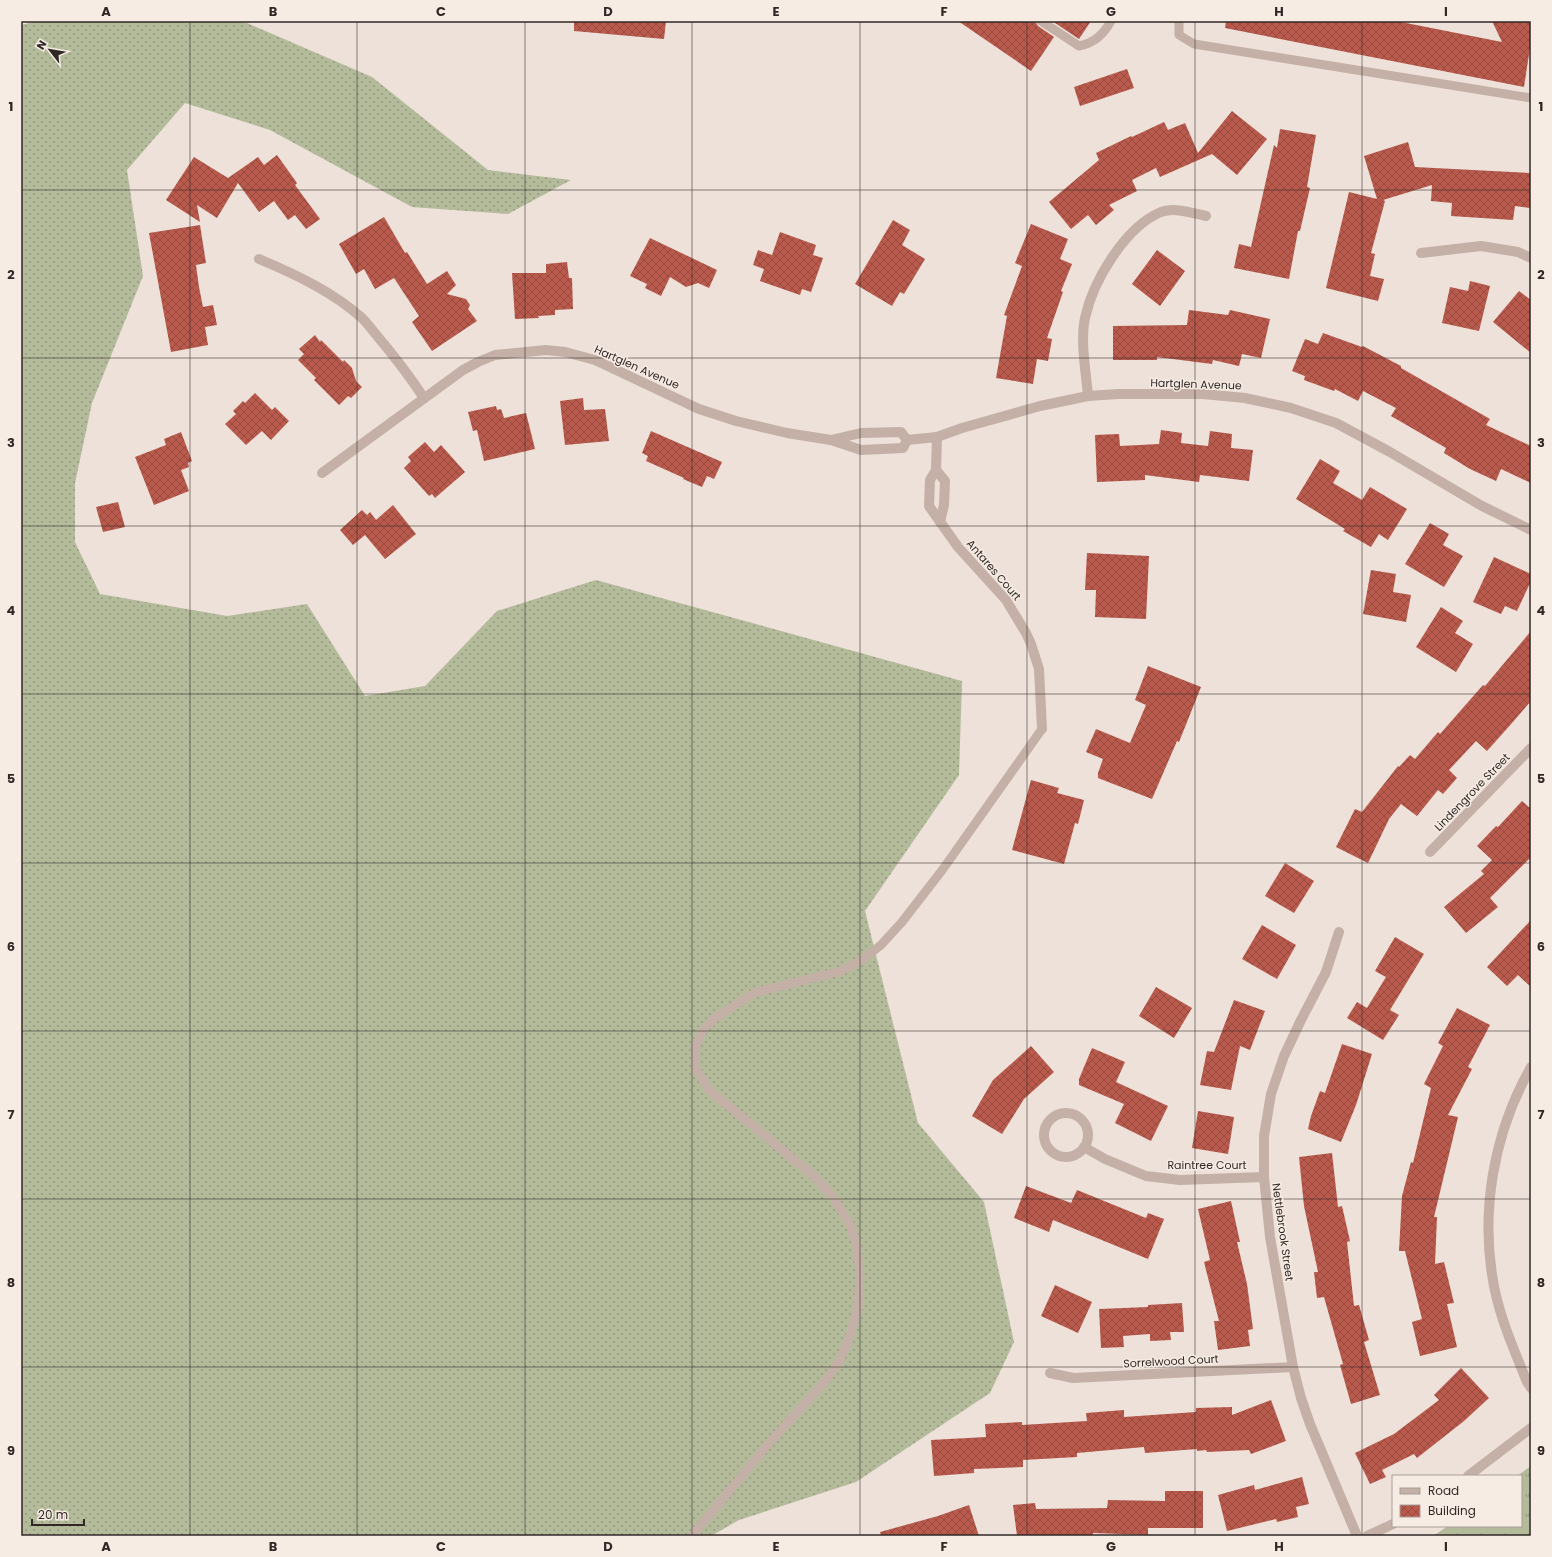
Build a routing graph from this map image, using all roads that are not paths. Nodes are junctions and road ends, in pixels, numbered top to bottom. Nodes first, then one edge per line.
1 (1041, 21) edge
2 (1111, 21) edge
3 (1179, 21) edge
4 (1531, 98) edge
5 (1206, 216) dead end
6 (1421, 253) dead end
7 (1531, 258) edge
8 (259, 259) dead end
9 (1088, 396) junction
10 (424, 398) junction
11 (937, 437) junction
12 (831, 440) junction
13 (907, 440) junction
14 (936, 470) junction
15 (322, 473) dead end
16 (940, 522) junction
17 (1531, 530) edge
18 (1042, 729) joint
19 (1531, 748) edge
20 (1430, 852) dead end
21 (1339, 932) dead end
22 (1531, 1067) edge
23 (1084, 1147) junction
24 (1264, 1177) junction
25 (1293, 1367) junction
26 (1050, 1373) dead end
27 (1531, 1388) edge
28 (1531, 1428) edge
29 (1469, 1475) edge
30 (1392, 1524) edge
31 (692, 1536) edge
32 (1357, 1536) edge
33 (1367, 1536) edge

1 - 2 lane
3 - 4 lane
5 - 9 street
6 - 7 street
8 - 10 street
9 - 11 street, Hartglen Avenue
9 - 17 street, Hartglen Avenue
10 - 12 street, Hartglen Avenue
10 - 15 street, Hartglen Avenue
11 - 13 street, Hartglen Avenue
11 - 14 street, Antares Court
12 - 13 street, Hartglen Avenue
12 - 13 street, Hartglen Avenue
14 - 16 street, Antares Court
14 - 16 street, Antares Court
16 - 18 street, Antares Court
18 - 31 lane
19 - 20 street, Lindengrove Street
21 - 24 street, Nettlebrook Street
22 - 27 street
23 - 23 street
23 - 24 street, Raintree Court
24 - 25 street, Nettlebrook Street
25 - 26 street, Sorrelwood Court
25 - 32 street, Nettlebrook Street
28 - 29 street
30 - 33 street

